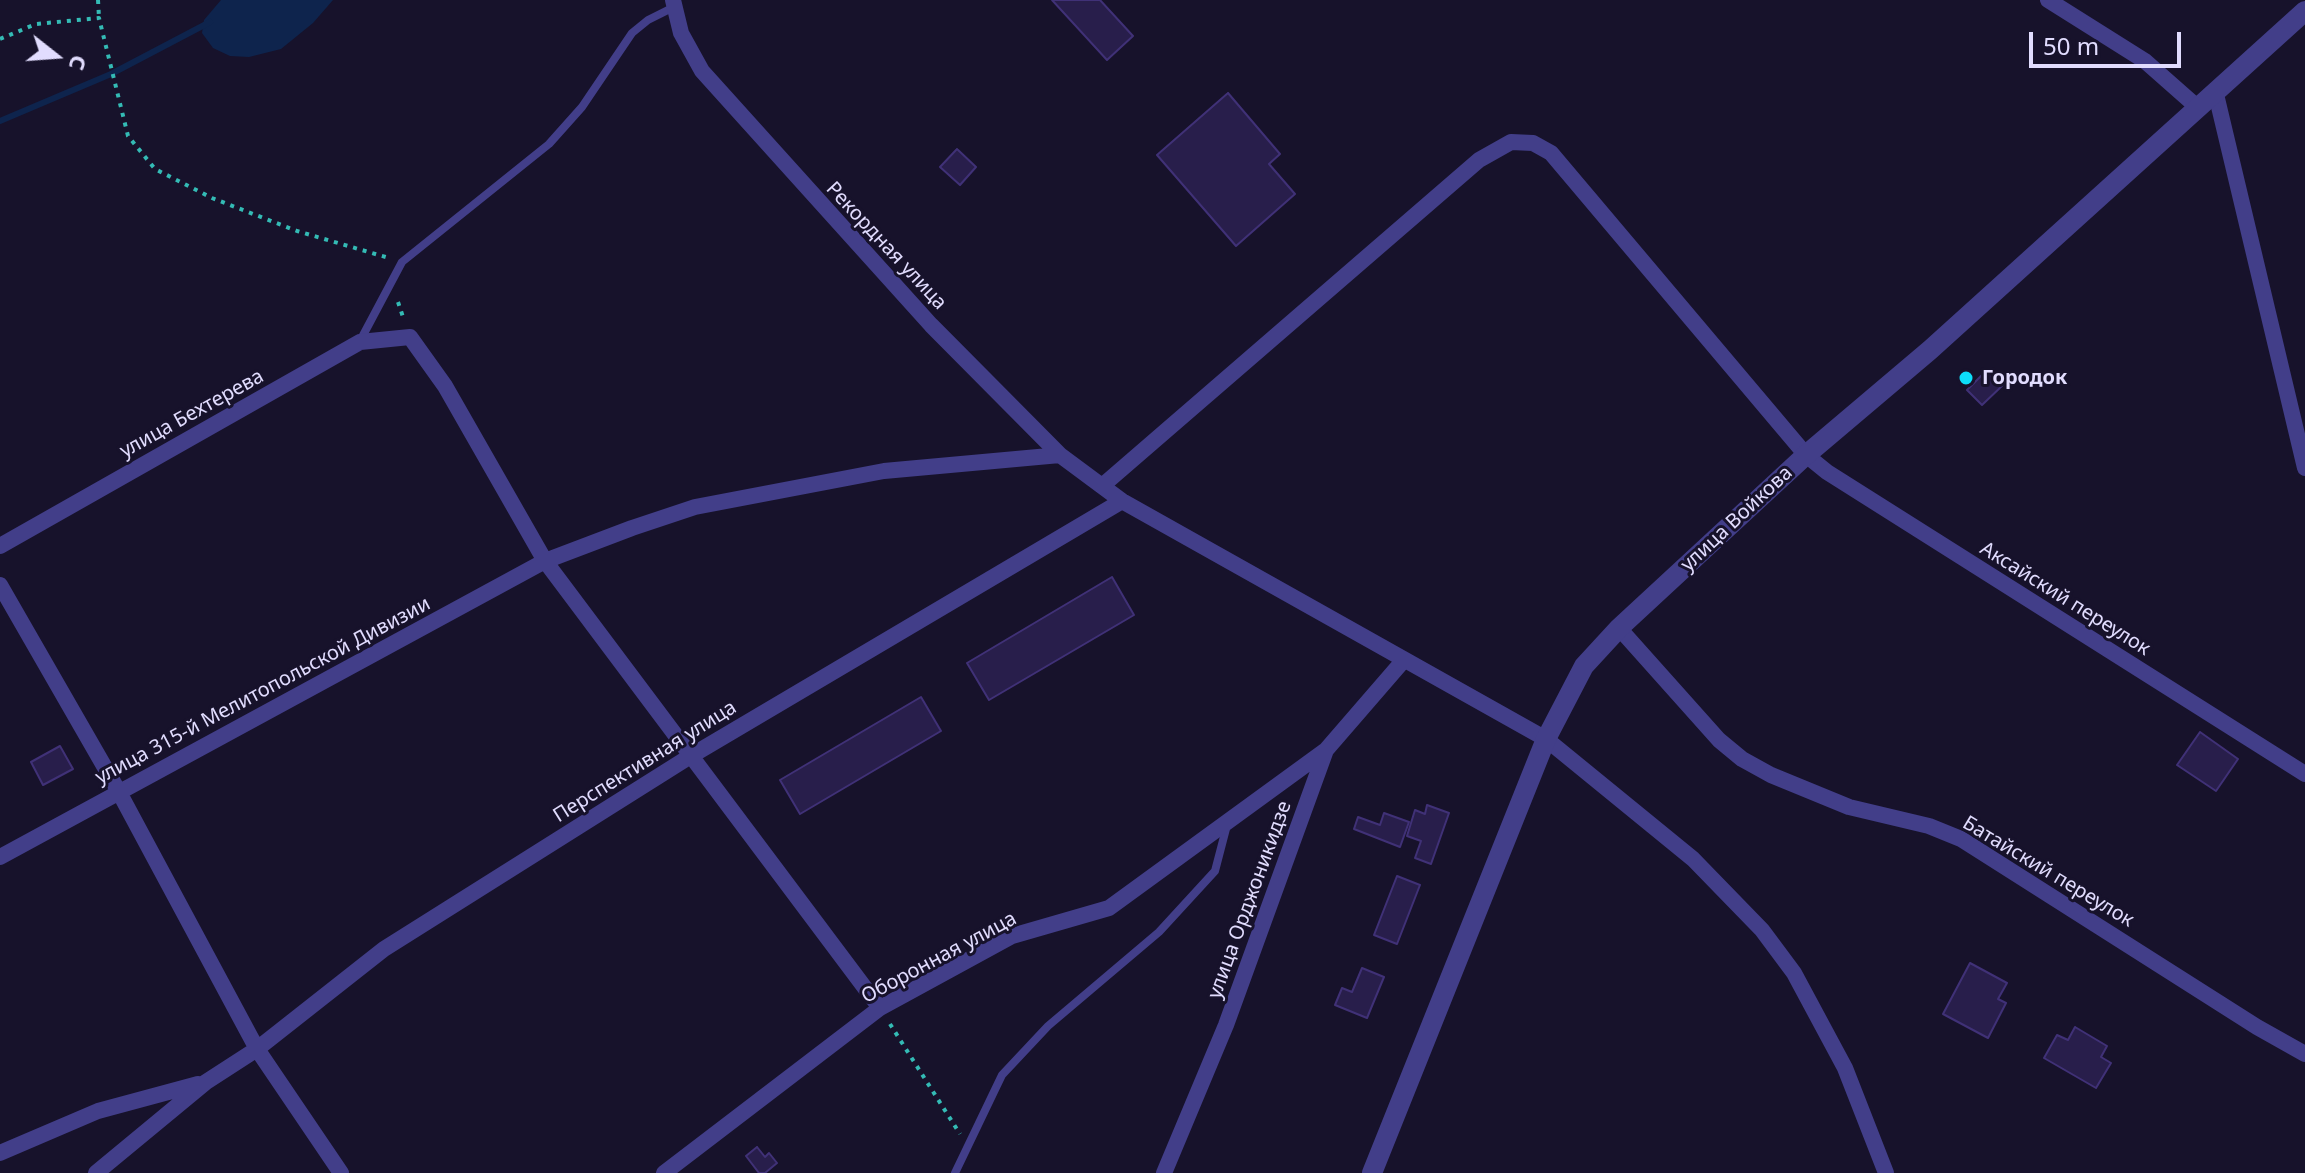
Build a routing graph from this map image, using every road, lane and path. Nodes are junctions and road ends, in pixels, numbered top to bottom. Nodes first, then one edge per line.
1 (98, 0) edge
2 (2048, 0) edge
3 (673, 4) edge
4 (2305, 11) edge
5 (99, 18) junction
6 (0, 39) edge
7 (2215, 90) junction
8 (2196, 106) junction
9 (400, 266) junction
10 (410, 337) junction
11 (360, 342) junction
12 (1060, 455) junction
13 (1806, 455) junction
14 (2305, 468) edge
15 (1102, 486) junction
16 (1122, 501) junction
17 (0, 546) edge
18 (545, 561) junction
19 (0, 585) edge
20 (1619, 628) junction
21 (1403, 661) junction
22 (1546, 739) junction
23 (1326, 750) junction
24 (689, 757) junction
25 (2305, 774) edge
26 (119, 792) junction
27 (1229, 821) junction
28 (0, 857) edge
29 (880, 1008) junction
30 (257, 1049) junction
31 (2305, 1054) edge
32 (206, 1082) junction
33 (967, 1145) junction
34 (0, 1153) edge
35 (96, 1173) edge
36 (341, 1173) edge
37 (664, 1173) edge
38 (955, 1173) edge
39 (1164, 1173) edge
40 (1372, 1173) edge
41 (1886, 1173) edge

1 - 5 path
2 - 8 street
3 - 9 lane
3 - 12 street, Рекордная улица
4 - 7 street, улица Войкова
5 - 6 path
5 - 9 path
7 - 8 street, улица Войкова
7 - 14 street
8 - 13 street, улица Войкова
9 - 10 path
9 - 11 lane
10 - 11 street, улица Бехтерева
10 - 18 street
11 - 17 street, улица Бехтерева
12 - 15 street, Рекордная улица
12 - 18 street, улица 315-й Мелитопольской Дивизии
13 - 15 street, Аксайский переулок
13 - 20 street, улица Войкова
13 - 25 street, Аксайский переулок
15 - 16 street, Рекордная улица
16 - 21 street, Рекордная улица
16 - 24 street, Перспективная улица
18 - 24 street
18 - 26 street, улица 315-й Мелитопольской Дивизии
19 - 26 street
20 - 22 street, улица Войкова
20 - 31 street, Батайский переулок
21 - 22 street, Рекордная улица
21 - 23 street, улица Орджоникидзе
22 - 40 street, улица Войкова
22 - 41 street, Рекордная улица
23 - 27 street, Оборонная улица
23 - 39 street, улица Орджоникидзе
24 - 29 street
24 - 30 street, Перспективная улица
26 - 28 street, улица 315-й Мелитопольской Дивизии
26 - 30 street
27 - 29 street, Оборонная улица
27 - 33 lane
29 - 33 path
29 - 37 street, Оборонная улица
30 - 32 street, Перспективная улица
30 - 36 street
32 - 34 street, Перспективная улица
32 - 35 street, Перспективная улица
33 - 38 lane

